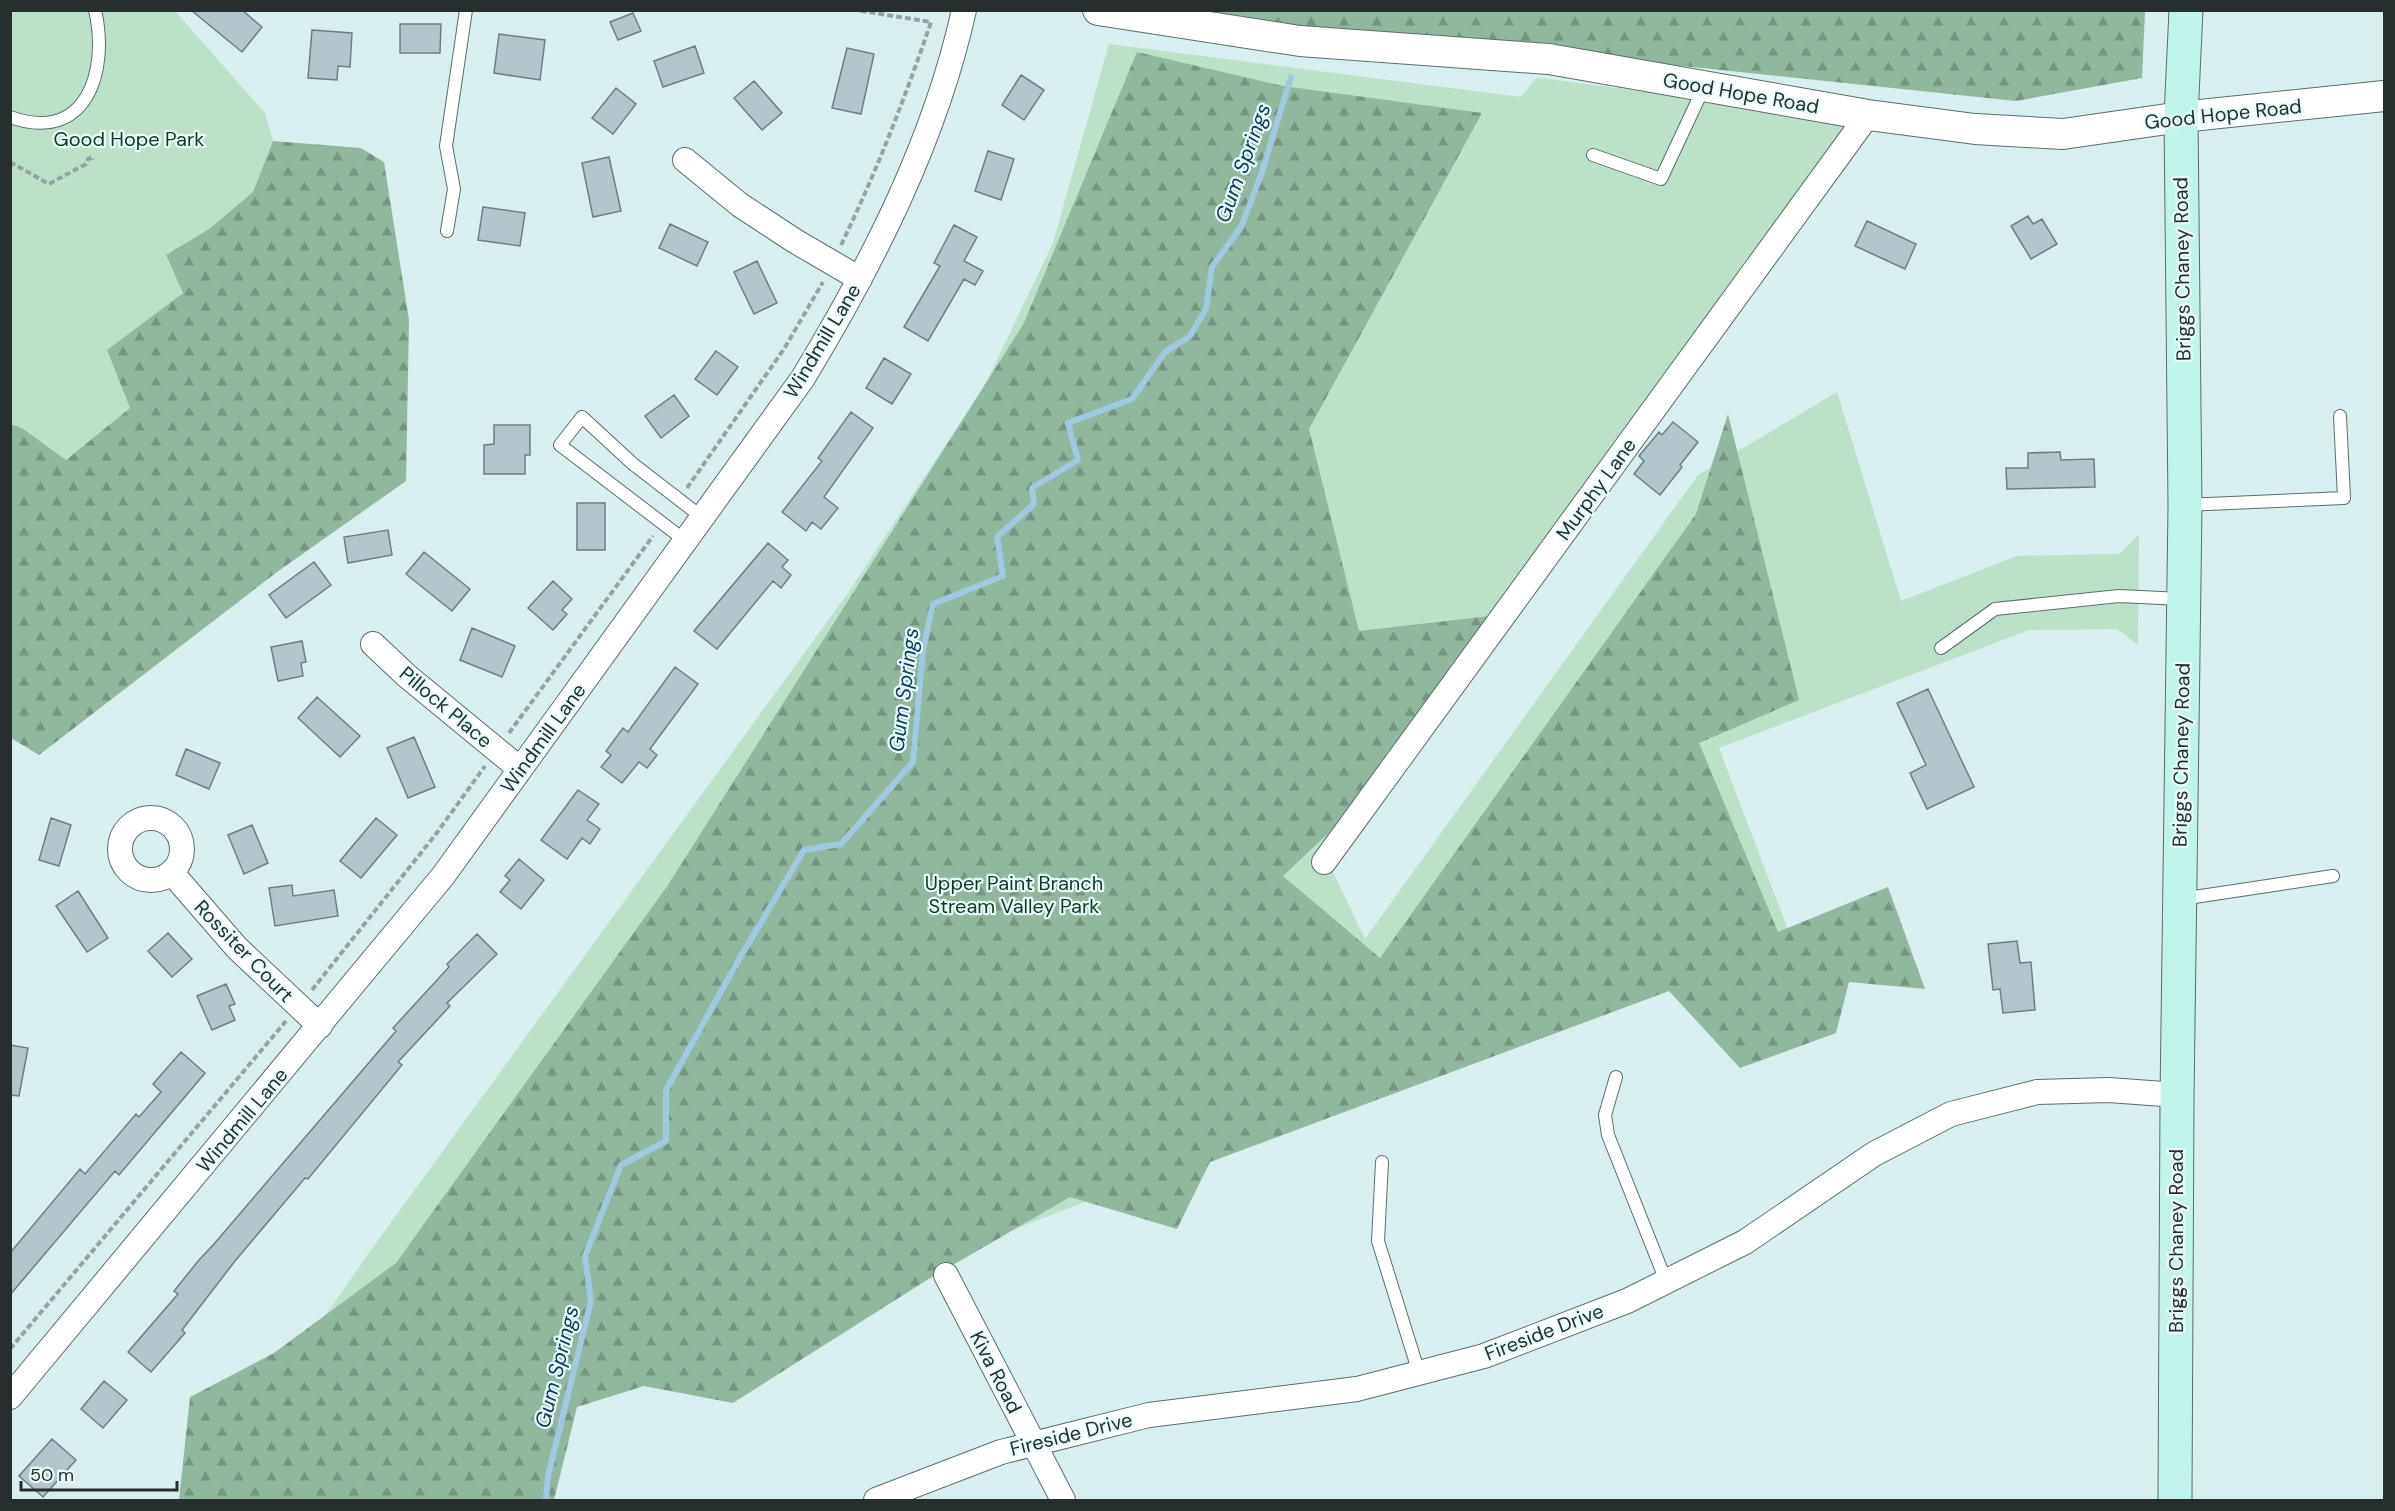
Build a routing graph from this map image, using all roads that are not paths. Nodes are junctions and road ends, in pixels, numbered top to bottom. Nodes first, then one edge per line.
1 (95, 10) edge
2 (466, 10) edge
3 (964, 10) edge
4 (1098, 10) edge
5 (2186, 10) edge
6 (1704, 87) junction
7 (2385, 96) edge
8 (1868, 115) junction
9 (10, 117) edge
10 (2181, 117) junction
11 (1593, 155) dead end
12 (685, 160) dead end
13 (447, 231) dead end
14 (860, 279) junction
15 (2340, 416) dead end
16 (2185, 506) junction
17 (704, 518) junction
18 (687, 542) junction
19 (2183, 599) junction
20 (373, 644) dead end
21 (1941, 648) dead end
22 (520, 769) junction
23 (1324, 862) dead end
24 (172, 873) dead end
25 (2333, 876) dead end
26 (2180, 899) junction
27 (320, 1026) junction
28 (1616, 1077) dead end
29 (2177, 1095) junction
30 (1382, 1162) dead end
31 (946, 1275) dead end
32 (1666, 1281) junction
33 (1419, 1373) junction
34 (10, 1397) edge
35 (1033, 1444) junction
36 (876, 1500) edge
37 (1063, 1500) edge
38 (2175, 1500) edge

1 - 9 lane
2 - 13 lane
3 - 14 street, Windmill Lane
4 - 6 street, Good Hope Road
5 - 10 main road, Briggs Chaney Road
6 - 8 street, Good Hope Road
6 - 11 lane
7 - 10 street, Good Hope Road
8 - 10 street, Good Hope Road
8 - 23 street, Murphy Lane
10 - 16 main road, Briggs Chaney Road
12 - 14 street
14 - 17 street, Windmill Lane
15 - 16 lane
16 - 19 main road, Briggs Chaney Road
17 - 18 street, Windmill Lane
17 - 18 lane
18 - 22 street, Windmill Lane
19 - 21 lane
19 - 26 main road, Briggs Chaney Road
20 - 22 street, Pillock Place
22 - 27 street, Windmill Lane
24 - 27 street, Rossiter Court
25 - 26 lane
26 - 29 main road, Briggs Chaney Road
27 - 34 street, Windmill Lane
28 - 32 lane
29 - 32 street, Fireside Drive
29 - 38 main road, Briggs Chaney Road
30 - 33 lane
31 - 35 street, Kiva Road
32 - 33 street, Fireside Drive
33 - 35 street, Fireside Drive
35 - 36 street, Fireside Drive
35 - 37 street, Kiva Road

